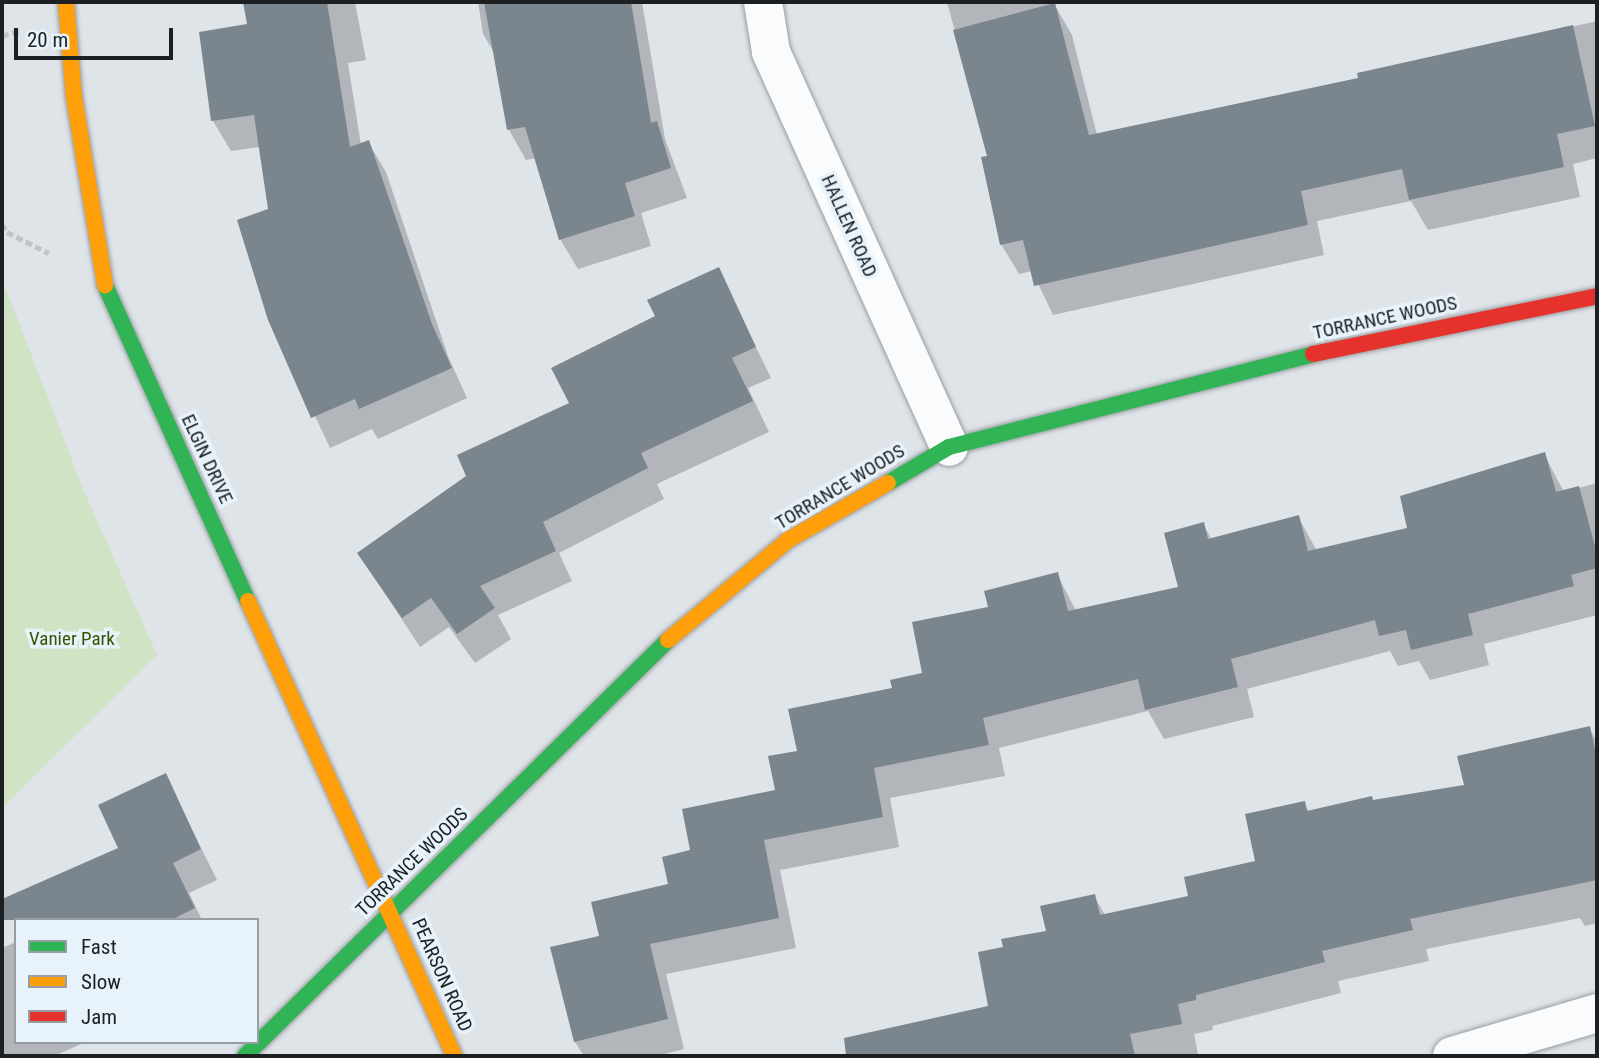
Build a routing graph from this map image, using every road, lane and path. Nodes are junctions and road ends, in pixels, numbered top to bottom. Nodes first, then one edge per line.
1 (66, 2) edge
2 (763, 2) edge
3 (1597, 296) edge
4 (949, 447) junction
5 (390, 911) junction
6 (1597, 1013) edge
7 (259, 1042) edge
8 (454, 1056) edge
9 (1452, 1056) edge

1 - 5 street, ELGIN DRIVE
2 - 4 street, HALLEN ROAD
3 - 4 street, TORRANCE WOODS
4 - 5 street, TORRANCE WOODS
5 - 7 street, TORRANCE WOODS
5 - 8 street, PEARSON ROAD
6 - 9 street

